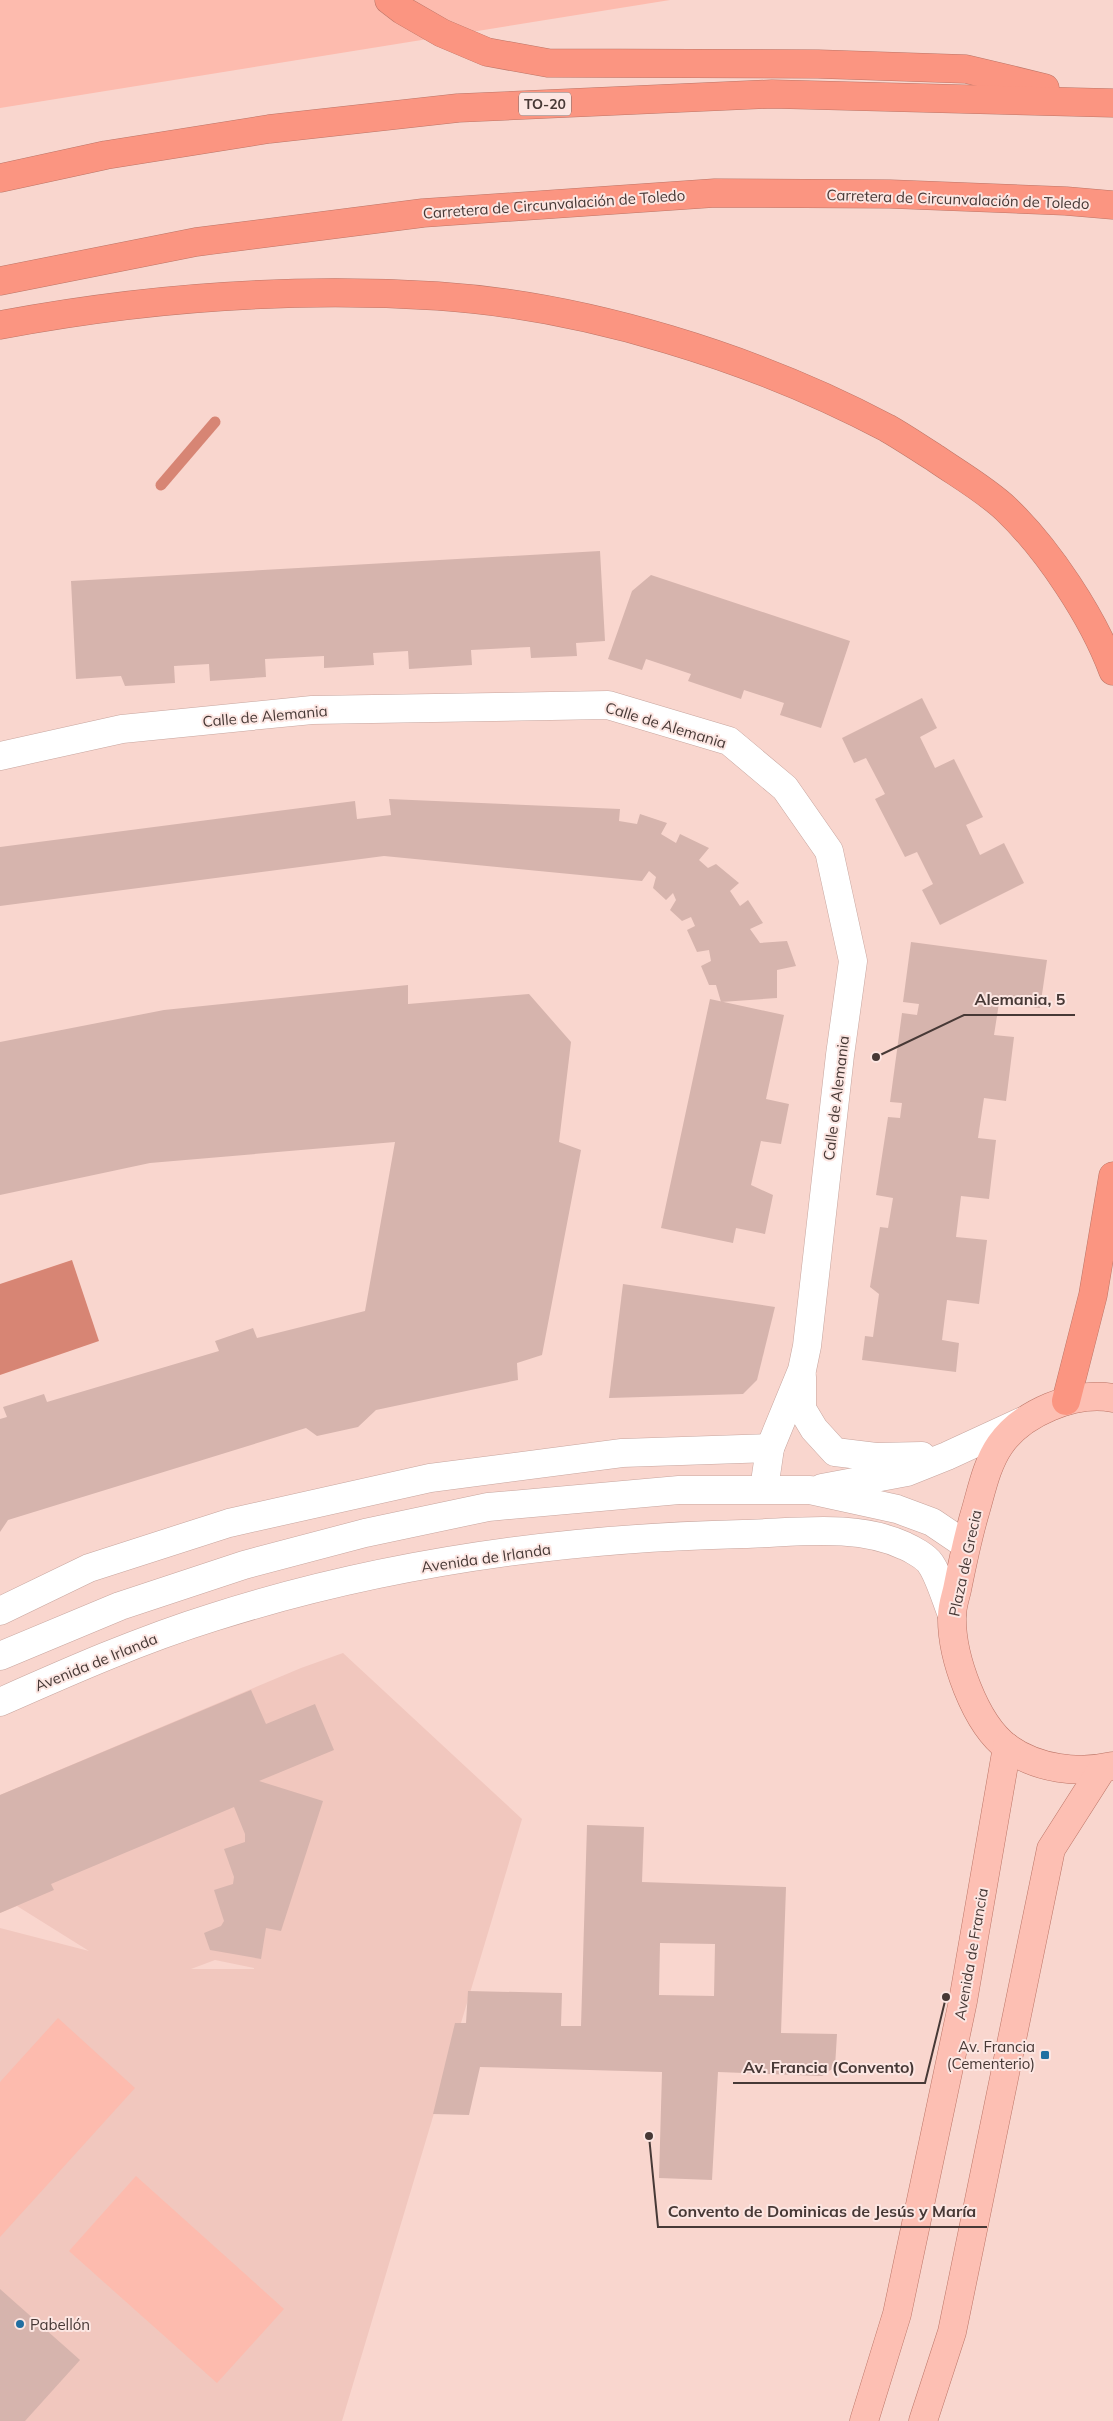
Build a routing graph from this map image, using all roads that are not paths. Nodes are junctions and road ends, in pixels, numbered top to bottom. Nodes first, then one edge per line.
1 (389, 0) edge
2 (1104, 102) edge
3 (0, 178) edge
4 (1113, 205) edge
5 (0, 280) edge
6 (0, 325) edge
7 (1113, 670) edge
8 (0, 756) edge
9 (1113, 1176) edge
10 (802, 1370) junction
11 (1113, 1398) edge
12 (1066, 1401) junction
13 (1023, 1421) junction
14 (770, 1448) junction
15 (947, 1456) junction
16 (600, 1457) junction
17 (764, 1489) junction
18 (679, 1490) junction
19 (810, 1490) junction
20 (966, 1545) junction
21 (0, 1611) edge
22 (952, 1615) junction
23 (0, 1656) edge
24 (0, 1702) edge
25 (1007, 1747) junction
26 (1108, 1767) edge
27 (864, 2421) edge
28 (923, 2421) edge

1 - 2 highway
2 - 3 highway, TO-20
4 - 5 highway, Carretera de Circunvalación de Toledo
6 - 7 highway
8 - 10 street, Calle de Alemania
9 - 12 highway
10 - 14 street, Calle de Alemania
10 - 15 street
11 - 12 main road, Plaza de Grecia
12 - 13 main road, Plaza de Grecia
13 - 15 street
13 - 20 main road, Plaza de Grecia
14 - 16 street
14 - 17 street
15 - 19 street
16 - 18 street
16 - 21 street
17 - 18 street
17 - 19 street
18 - 23 street
19 - 20 street
20 - 22 main road, Plaza de Grecia
22 - 24 street, Avenida de Irlanda
22 - 25 main road, Plaza de Grecia
25 - 26 main road, Plaza de Grecia
25 - 27 main road, Avenida de Francia
26 - 28 main road

